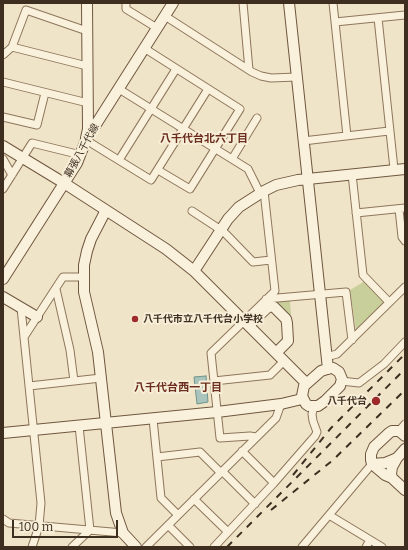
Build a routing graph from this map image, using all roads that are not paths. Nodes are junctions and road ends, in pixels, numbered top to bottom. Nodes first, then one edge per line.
1 (87, 3) edge
2 (126, 3) edge
3 (173, 3) edge
4 (243, 3) edge
5 (289, 3) edge
6 (333, 3) edge
7 (405, 15) edge
8 (165, 16) junction
9 (378, 18) junction
10 (335, 22) junction
11 (157, 28) junction
12 (87, 32) junction
13 (12, 47) junction
14 (144, 48) junction
15 (3, 56) edge
16 (87, 66) junction
17 (176, 69) junction
18 (249, 70) junction
19 (297, 77) junction
20 (3, 82) edge
21 (119, 88) junction
22 (208, 89) junction
23 (45, 93) junction
24 (88, 103) junction
25 (152, 108) junction
26 (3, 117) edge
27 (257, 118) dead end
28 (183, 128) junction
29 (389, 131) junction
30 (347, 136) junction
31 (86, 140) junction
32 (303, 141) junction
33 (3, 146) edge
34 (215, 148) junction
35 (81, 155) junction
36 (23, 158) junction
37 (3, 159) edge
38 (232, 159) junction
39 (119, 160) junction
40 (394, 169) junction
41 (405, 169) edge
42 (158, 170) junction
43 (352, 174) junction
44 (12, 175) junction
45 (308, 179) junction
46 (64, 183) junction
47 (3, 189) edge
48 (262, 192) junction
49 (402, 208) edge
50 (106, 210) junction
51 (192, 211) dead end
52 (356, 213) junction
53 (221, 230) junction
54 (405, 241) edge
55 (271, 260) junction
56 (194, 271) junction
57 (83, 277) junction
58 (3, 279) edge
59 (405, 287) edge
60 (56, 289) junction
61 (320, 295) junction
62 (3, 297) edge
63 (266, 299) junction
64 (389, 302) junction
65 (21, 308) junction
66 (37, 317) junction
67 (247, 322) junction
68 (24, 337) junction
69 (352, 340) junction
70 (405, 342) edge
71 (276, 353) junction
72 (326, 358) junction
73 (284, 361) junction
74 (328, 369) junction
75 (101, 378) junction
76 (74, 381) junction
77 (214, 381) junction
78 (342, 381) junction
79 (306, 383) junction
80 (29, 386) junction
81 (302, 399) junction
82 (281, 404) junction
83 (314, 407) junction
84 (217, 412) junction
85 (153, 419) junction
86 (106, 423) junction
87 (79, 426) junction
88 (33, 430) junction
89 (403, 431) edge
90 (3, 434) edge
91 (256, 437) junction
92 (405, 449) edge
93 (242, 451) junction
94 (157, 456) junction
95 (396, 458) junction
96 (372, 464) junction
97 (221, 472) junction
98 (392, 478) junction
99 (274, 483) junction
100 (405, 490) edge
101 (194, 499) junction
102 (255, 504) junction
103 (178, 515) junction
104 (329, 515) junction
105 (3, 519) edge
106 (168, 525) junction
107 (39, 526) junction
108 (90, 530) junction
109 (228, 532) junction
110 (123, 533) junction
111 (370, 540) junction
112 (32, 547) edge
113 (72, 547) edge
114 (136, 547) edge
115 (146, 547) edge
116 (190, 547) edge
117 (214, 547) edge
118 (302, 547) edge
119 (366, 547) edge
120 (382, 547) edge

1 - 12 street
2 - 11 street
3 - 8 street, 幕張八千代線
4 - 18 street
5 - 19 street
6 - 10 street
7 - 9 street
8 - 11 street, 幕張八千代線
8 - 18 street
9 - 10 street
9 - 29 street
10 - 30 street
11 - 14 street, 幕張八千代線
12 - 13 street
12 - 16 street
13 - 15 street
13 - 16 street
14 - 17 street
14 - 21 street, 幕張八千代線
16 - 24 street
17 - 22 street
17 - 25 street
18 - 19 street
19 - 32 street
20 - 23 street
21 - 25 street
21 - 31 street, 幕張八千代線
22 - 28 street
22 - 34 street
23 - 24 street
23 - 26 street
24 - 31 street
25 - 28 street
25 - 39 street
27 - 38 street
28 - 34 street
28 - 42 street
29 - 30 street
29 - 40 street
30 - 32 street
31 - 35 street, 幕張八千代線
31 - 39 street
32 - 45 street
33 - 36 street
34 - 38 street
34 - 42 street
35 - 36 street
35 - 46 street, 幕張八千代線
36 - 44 street
36 - 46 street
37 - 44 street
38 - 48 street
39 - 42 street
40 - 41 street
40 - 43 street
43 - 45 street
43 - 52 street
44 - 47 street
45 - 48 street
45 - 61 street
46 - 50 street
46 - 58 street, 幕張八千代線
48 - 53 street
48 - 55 street
49 - 52 street
49 - 54 street
50 - 56 street
50 - 57 street
51 - 53 street
52 - 64 street
53 - 55 street
53 - 56 street
55 - 63 street
56 - 67 street
57 - 60 street
57 - 75 street
59 - 64 street
60 - 66 street
60 - 76 street
61 - 63 street
61 - 69 street
61 - 72 street
62 - 65 street
63 - 67 street
64 - 69 street
65 - 66 street
65 - 68 street
66 - 68 street
67 - 71 street
67 - 71 street
67 - 77 street
68 - 80 street
69 - 72 street
70 - 78 street
71 - 73 street
72 - 74 street
73 - 77 street
73 - 79 street
74 - 78 street
74 - 79 street
75 - 76 street
75 - 86 street
76 - 80 street
77 - 84 street
78 - 83 street
79 - 81 street
80 - 88 street
81 - 82 street
81 - 83 street
82 - 84 street
82 - 91 street
83 - 99 street
84 - 85 street
84 - 91 street
85 - 86 street
85 - 94 street
86 - 87 street
86 - 110 street
87 - 88 street
87 - 108 street
88 - 90 street
88 - 107 street
89 - 96 street
91 - 93 street
92 - 95 street
93 - 97 street
93 - 99 street
94 - 97 street
94 - 103 street
95 - 96 street
95 - 98 street
96 - 98 street
96 - 104 street
97 - 101 street
97 - 102 street
98 - 100 street
99 - 102 street
101 - 103 street
101 - 109 street
102 - 109 street
103 - 106 street
104 - 111 street
104 - 118 street
105 - 107 street
106 - 115 street
106 - 116 street
107 - 108 street
107 - 112 street
108 - 110 street
108 - 113 street
109 - 117 street
110 - 114 street
111 - 119 street
111 - 120 street

